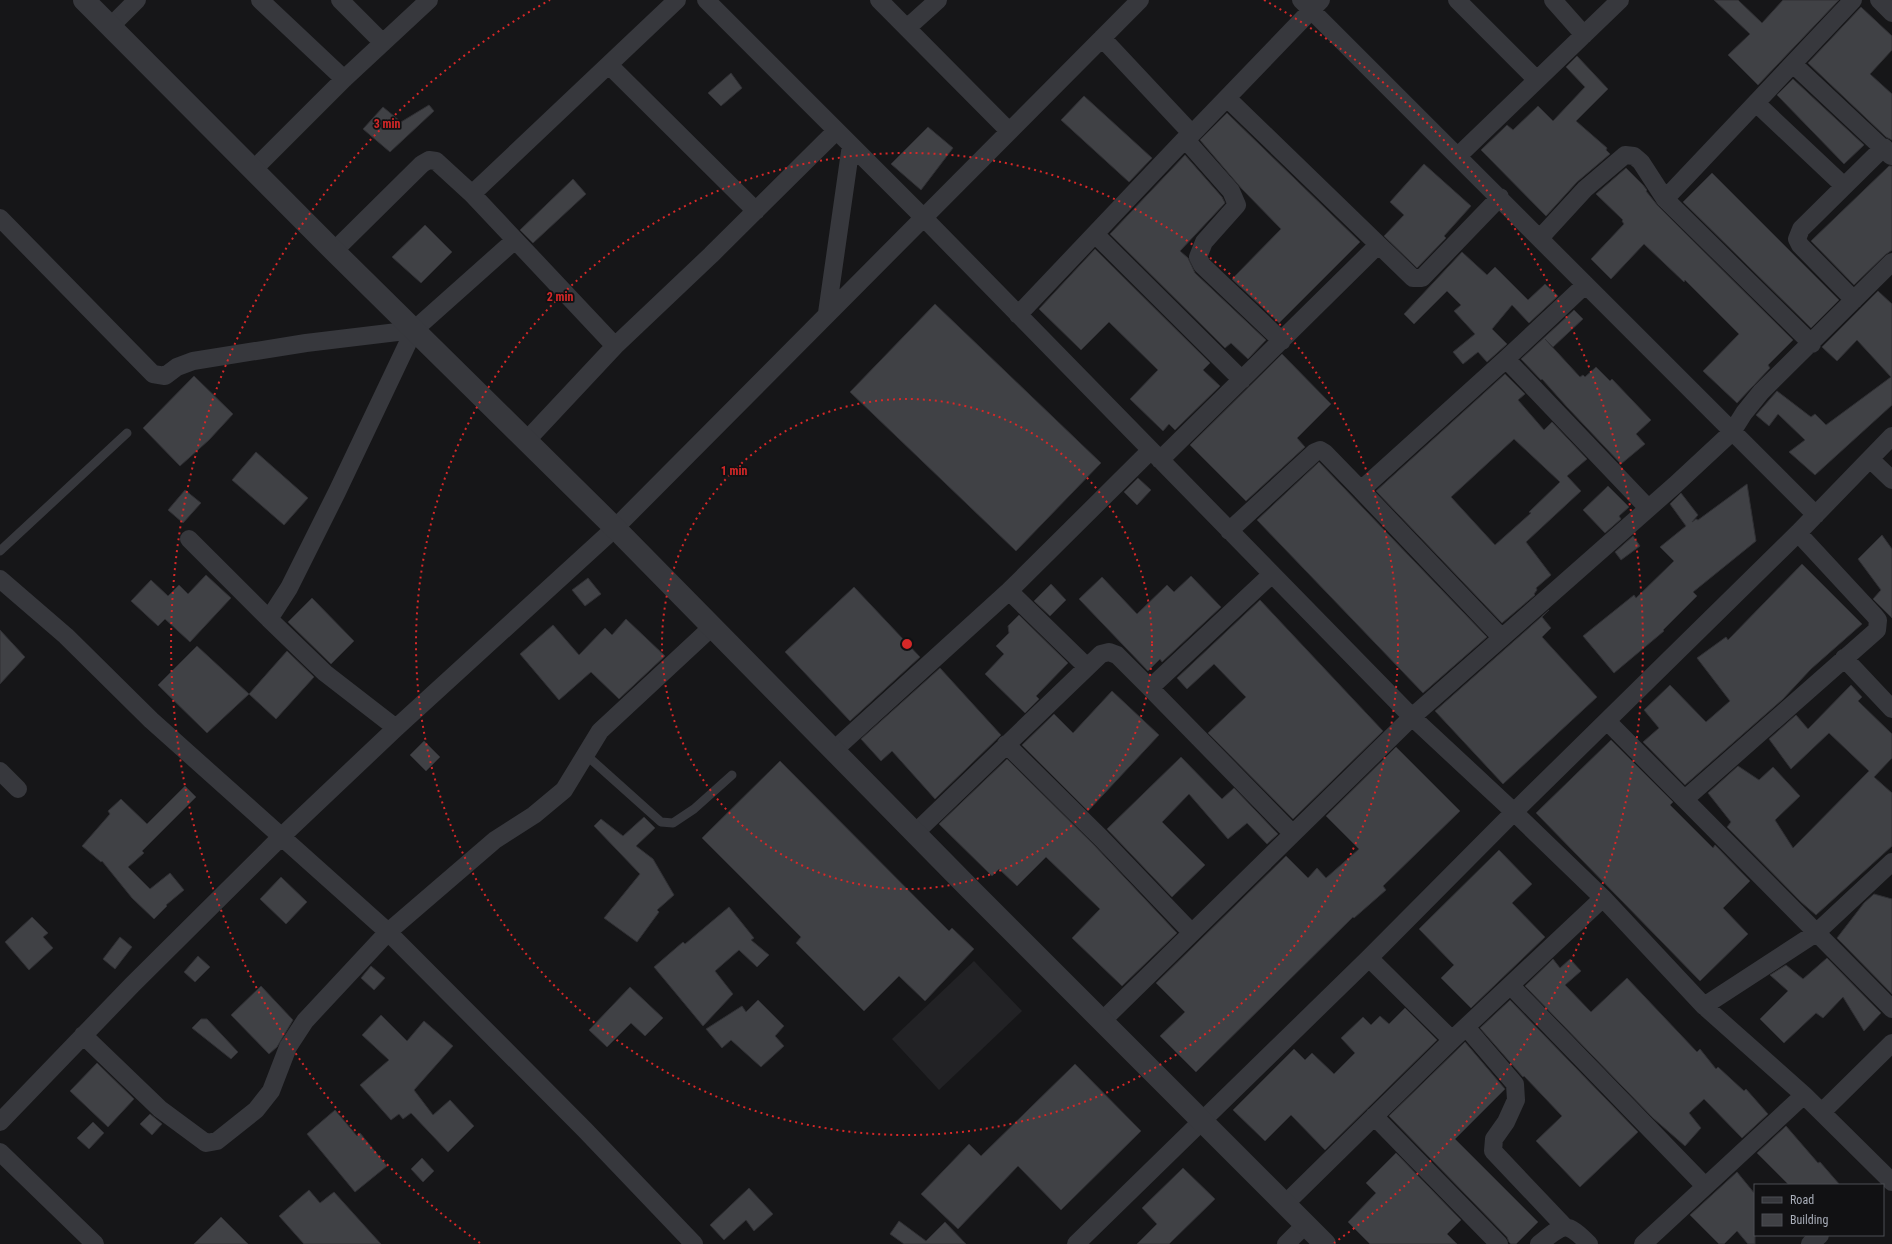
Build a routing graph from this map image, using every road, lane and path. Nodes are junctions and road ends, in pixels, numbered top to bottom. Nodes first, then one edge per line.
1 (84, 0) edge
2 (137, 0) edge
3 (260, 0) edge
4 (340, 0) edge
5 (429, 0) edge
6 (677, 0) edge
7 (706, 0) edge
8 (879, 0) edge
9 (938, 0) edge
10 (1140, 0) edge
11 (1457, 0) edge
12 (1554, 0) edge
13 (1620, 0) edge
14 (1853, 0) edge
15 (1879, 0) edge
16 (1311, 3) edge
17 (1892, 13) edge
18 (111, 26) junction
19 (907, 28) junction
20 (1584, 35) junction
21 (1102, 38) junction
22 (383, 43) junction
23 (1793, 64) junction
24 (609, 65) junction
25 (344, 79) junction
26 (1537, 80) junction
27 (1227, 98) junction
28 (1756, 103) junction
29 (836, 131) junction
30 (1009, 131) junction
31 (1189, 137) junction
32 (851, 146) junction
33 (1888, 152) edge
34 (1458, 156) junction
35 (253, 170) junction
36 (1844, 186) junction
37 (472, 194) junction
38 (1500, 197) junction
39 (1665, 199) junction
40 (756, 211) junction
41 (923, 217) junction
42 (0, 218) edge
43 (1095, 234) junction
44 (1540, 238) junction
45 (515, 240) junction
46 (1378, 245) junction
47 (334, 251) junction
48 (1892, 262) edge
49 (1585, 285) junction
50 (1854, 300) junction
51 (827, 313) junction
52 (1018, 315) junction
53 (414, 330) junction
54 (1282, 341) junction
55 (1812, 344) junction
56 (615, 346) junction
57 (1506, 359) junction
58 (1242, 380) junction
59 (1732, 432) junction
60 (127, 433) dead end
61 (1892, 436) edge
62 (526, 441) junction
63 (1155, 455) junction
64 (1870, 459) junction
65 (1892, 480) edge
66 (1361, 490) junction
67 (1648, 508) junction
68 (1816, 515) junction
69 (615, 528) junction
70 (1229, 530) junction
71 (1798, 534) junction
72 (189, 539) dead end
73 (0, 551) edge
74 (1272, 574) junction
75 (0, 579) edge
76 (1009, 591) junction
77 (269, 619) junction
78 (712, 627) junction
79 (1501, 637) junction
80 (1844, 658) junction
81 (1087, 667) junction
82 (1150, 688) junction
83 (1892, 709) edge
84 (1412, 717) junction
85 (1607, 721) junction
86 (396, 728) junction
87 (1006, 744) junction
88 (834, 750) junction
89 (585, 754) junction
90 (0, 771) edge
91 (732, 775) dead end
92 (18, 789) dead end
93 (1685, 799) junction
94 (1514, 812) junction
95 (915, 833) junction
96 (1292, 833) junction
97 (282, 836) junction
98 (1892, 862) edge
99 (1603, 898) junction
100 (388, 932) junction
101 (1191, 932) junction
102 (1816, 932) junction
103 (1369, 958) junction
104 (1511, 986) junction
105 (1704, 1006) junction
106 (1892, 1009) edge
107 (1102, 1020) junction
108 (1466, 1027) junction
109 (84, 1035) junction
110 (1452, 1040) junction
111 (1892, 1043) edge
112 (1804, 1095) junction
113 (1822, 1112) junction
114 (1374, 1116) junction
115 (1202, 1121) junction
116 (0, 1122) edge
117 (0, 1152) edge
118 (1884, 1180) edge
119 (1705, 1186) junction
120 (1285, 1204) junction
121 (1305, 1224) junction
122 (1565, 1227) junction
123 (1819, 1236) edge
124 (95, 1244) edge
125 (694, 1244) edge
126 (1076, 1244) edge
127 (1286, 1244) edge
128 (1325, 1244) edge
129 (1499, 1244) edge
130 (1539, 1244) edge
131 (1589, 1244) edge
132 (1643, 1244) edge
133 (1810, 1244) edge

1 - 18 street
2 - 18 street
3 - 25 street
4 - 22 street
5 - 22 street
6 - 24 street
7 - 29 street
8 - 19 street
9 - 19 street
10 - 21 street
11 - 26 street
12 - 20 street
13 - 20 street
14 - 23 street
15 - 17 street
16 - 27 street
16 - 34 street
18 - 35 street
19 - 30 street
20 - 26 street
21 - 30 street
21 - 31 street
22 - 25 street
23 - 28 street
23 - 33 street
24 - 37 street
24 - 40 street
25 - 35 street
26 - 34 street
27 - 31 street
27 - 46 street
28 - 36 street
28 - 39 street
29 - 32 street
29 - 40 street
30 - 41 street
31 - 43 street
31 - 54 street
32 - 41 street
32 - 51 street
33 - 36 street
34 - 38 street
35 - 47 street
36 - 50 street
37 - 45 street
37 - 47 street
38 - 44 street
38 - 46 street
39 - 44 street
39 - 55 street
40 - 56 street
41 - 51 street
41 - 52 street
42 - 53 street
43 - 52 street
43 - 58 street
44 - 49 street
45 - 53 street
45 - 56 street
46 - 54 street
47 - 53 street
48 - 50 street
49 - 57 street
49 - 59 street
50 - 55 street
51 - 69 street
52 - 63 street
53 - 62 street
53 - 77 street
54 - 58 street
55 - 59 street
56 - 62 street
57 - 66 street
57 - 67 street
58 - 63 street
59 - 67 street
59 - 68 street
60 - 73 lane
61 - 64 street
62 - 69 street
63 - 70 street
63 - 76 street
64 - 65 street
64 - 68 street
66 - 70 street
66 - 79 street
67 - 79 street
68 - 71 street
69 - 78 street
69 - 86 street
70 - 74 street
71 - 80 street
71 - 85 street
72 - 77 street
74 - 82 street
74 - 84 street
75 - 97 street
76 - 81 street
76 - 88 street
77 - 86 street
78 - 88 street
78 - 89 street
79 - 84 street
80 - 83 street
80 - 93 street
81 - 82 street
81 - 87 street
82 - 96 street
84 - 94 street
84 - 96 street
85 - 93 street
85 - 94 street
86 - 97 street
87 - 95 street
87 - 101 street
88 - 95 street
89 - 91 lane
89 - 100 street
90 - 92 street
93 - 102 street
94 - 99 street
94 - 103 street
95 - 107 street
96 - 101 street
97 - 100 street
97 - 109 street
98 - 102 street
99 - 104 street
99 - 105 street
100 - 109 street
100 - 125 street
101 - 107 street
102 - 105 street
102 - 106 street
103 - 110 street
103 - 115 street
104 - 108 street
104 - 119 street
105 - 112 street
107 - 115 street
108 - 110 street
108 - 122 street
109 - 116 street
110 - 114 street
111 - 113 street
112 - 113 street
112 - 119 street
113 - 118 street
114 - 120 street
114 - 129 street
115 - 120 street
115 - 126 street
117 - 124 street
119 - 132 street
120 - 121 street
121 - 127 street
121 - 128 street
122 - 130 street
122 - 131 street
123 - 133 street

